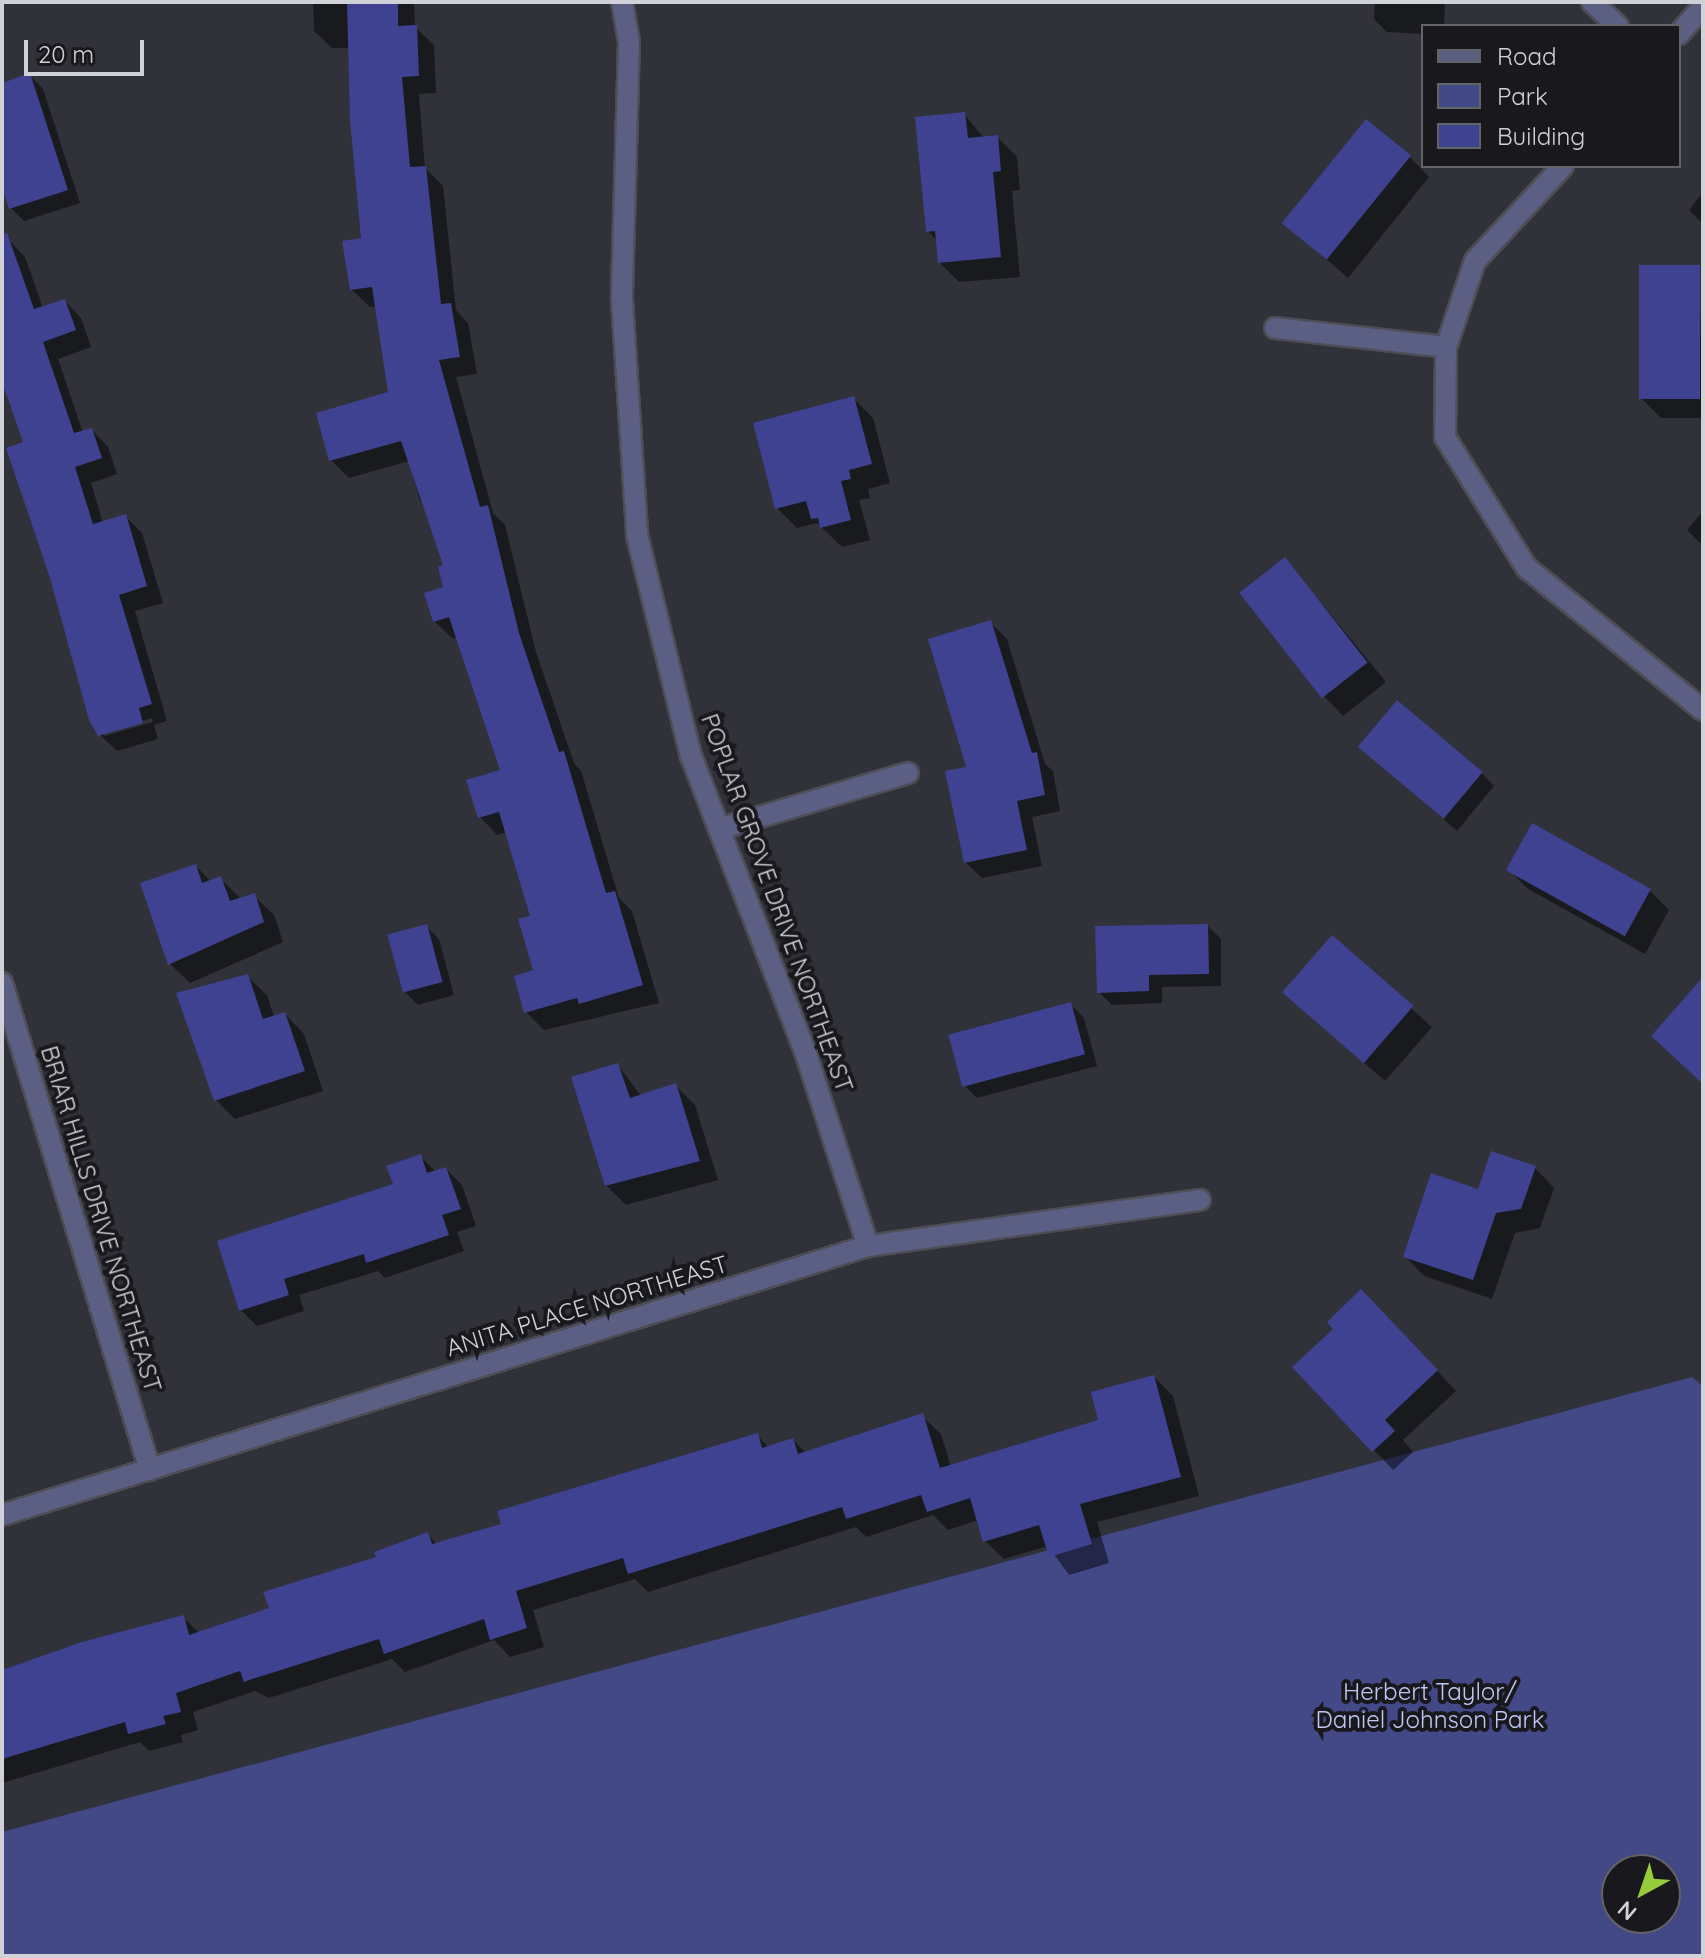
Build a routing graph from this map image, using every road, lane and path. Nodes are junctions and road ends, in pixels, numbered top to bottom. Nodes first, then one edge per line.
1 (622, 2) edge
2 (1592, 2) edge
3 (1703, 6) edge
4 (1616, 24) edge
5 (1681, 32) edge
6 (1561, 168) edge
7 (1275, 328) dead end
8 (1446, 347) junction
9 (1703, 710) edge
10 (908, 773) dead end
11 (719, 829) junction
12 (2, 983) edge
13 (1200, 1200) dead end
14 (868, 1246) junction
15 (150, 1470) junction
16 (2, 1515) edge

1 - 11 street, POPLAR GROVE DRIVE NORTHEAST
2 - 4 street
3 - 5 street
6 - 8 street
7 - 8 street
8 - 9 street
10 - 11 street
11 - 14 street, POPLAR GROVE DRIVE NORTHEAST
12 - 15 street, BRIAR HILLS DRIVE NORTHEAST
13 - 14 street, ANITA PLACE NORTHEAST
14 - 15 street, ANITA PLACE NORTHEAST
15 - 16 street, ANITA PLACE NORTHEAST

